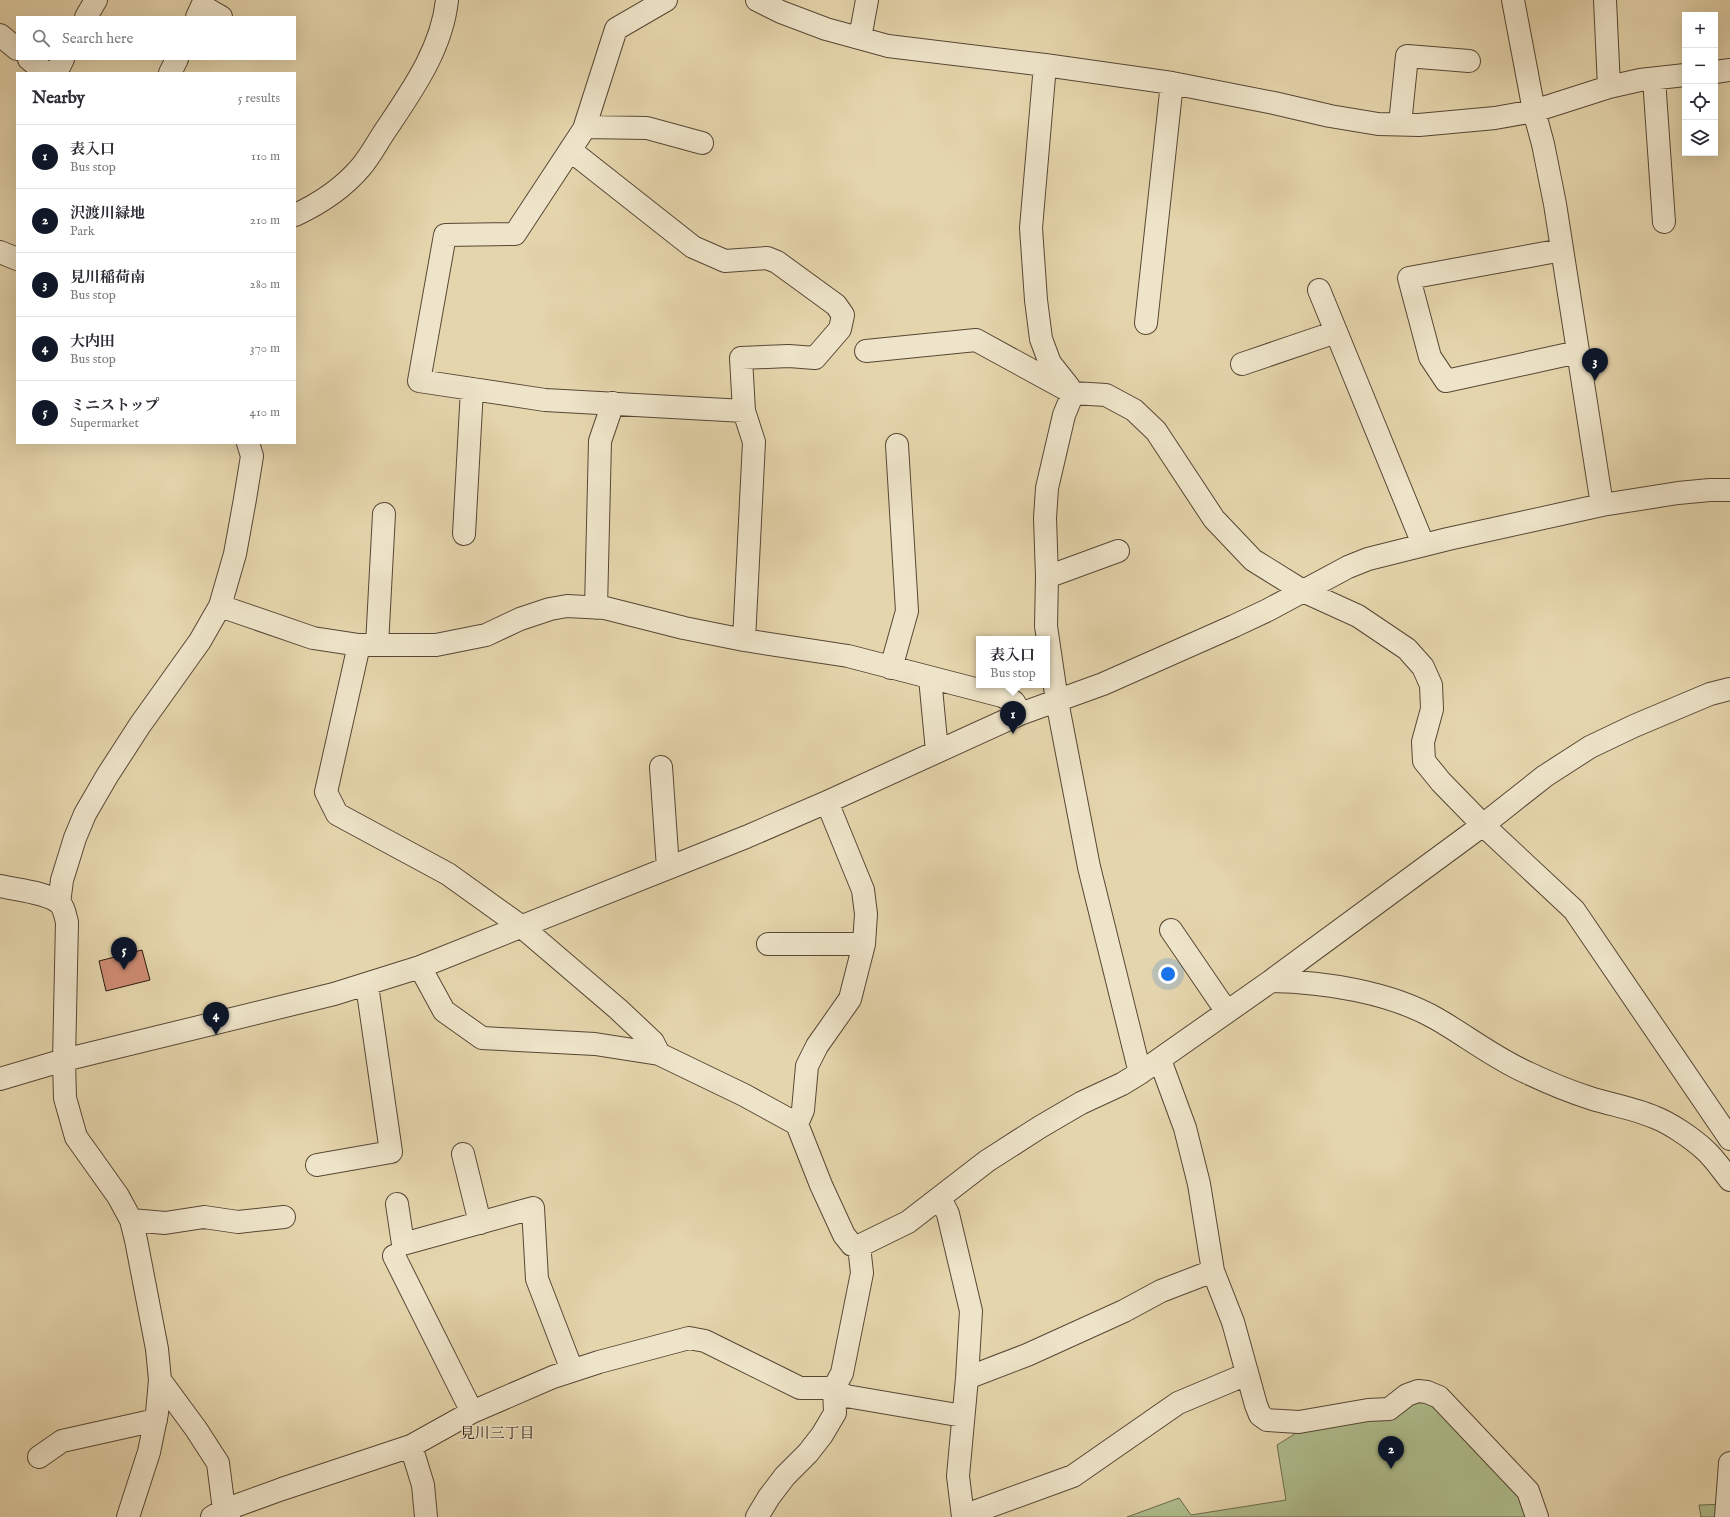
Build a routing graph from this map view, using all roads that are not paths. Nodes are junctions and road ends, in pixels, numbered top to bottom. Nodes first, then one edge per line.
1 (96, 0) edge
2 (447, 0) edge
3 (666, 0) edge
4 (757, 0) edge
5 (867, 0) edge
6 (1513, 0) edge
7 (1605, 0) edge
8 (87, 16) edge
9 (197, 16) edge
10 (219, 16) edge
11 (0, 35) edge
12 (860, 38) junction
13 (16, 48) edge
14 (30, 60) edge
15 (62, 60) edge
16 (176, 60) edge
17 (1469, 61) dead end
18 (1045, 65) junction
19 (1730, 70) edge
20 (45, 72) edge
21 (56, 72) edge
22 (170, 72) edge
23 (1718, 72) edge
24 (1682, 75) edge
25 (1654, 79) junction
26 (1172, 83) junction
27 (1609, 87) junction
28 (1534, 111) junction
29 (1400, 124) junction
30 (585, 127) junction
31 (702, 143) dead end
32 (570, 150) junction
33 (296, 215) edge
34 (1664, 222) dead end
35 (1562, 250) junction
36 (0, 252) edge
37 (16, 259) edge
38 (1318, 290) dead end
39 (1146, 323) dead end
40 (1336, 332) junction
41 (866, 351) dead end
42 (1578, 352) junction
43 (1242, 364) dead end
44 (472, 389) junction
45 (1073, 393) junction
46 (613, 403) junction
47 (744, 410) junction
48 (248, 444) edge
49 (897, 445) dead end
50 (1730, 490) edge
51 (1602, 505) junction
52 (384, 514) dead end
53 (464, 534) dead end
54 (1423, 544) junction
55 (1118, 551) dead end
56 (1047, 577) junction
57 (1303, 591) junction
58 (220, 606) junction
59 (596, 608) junction
60 (1047, 636) edge
61 (744, 640) junction
62 (368, 645) junction
63 (1050, 653) edge
64 (891, 668) junction
65 (930, 678) junction
66 (1730, 689) edge
67 (1057, 701) junction
68 (1020, 714) junction
69 (937, 751) junction
70 (661, 767) dead end
71 (827, 802) junction
72 (1483, 825) junction
73 (668, 868) junction
74 (0, 886) edge
75 (59, 903) junction
76 (522, 927) junction
77 (1171, 930) dead end
78 (768, 944) dead end
79 (864, 944) junction
80 (420, 967) junction
81 (1271, 981) junction
82 (367, 985) junction
83 (1227, 1012) junction
84 (659, 1054) junction
85 (64, 1060) junction
86 (1160, 1060) junction
87 (1140, 1073) junction
88 (0, 1079) edge
89 (797, 1124) junction
90 (1730, 1138) edge
91 (463, 1154) dead end
92 (316, 1165) dead end
93 (1730, 1180) edge
94 (940, 1198) junction
95 (397, 1204) dead end
96 (284, 1217) dead end
97 (131, 1220) junction
98 (480, 1223) junction
99 (859, 1246) junction
100 (394, 1256) dead end
101 (1213, 1271) junction
102 (572, 1370) junction
103 (1247, 1374) junction
104 (967, 1378) junction
105 (160, 1380) junction
106 (834, 1388) junction
107 (472, 1412) junction
108 (963, 1416) junction
109 (156, 1420) junction
110 (411, 1446) junction
111 (39, 1457) dead end
112 (1730, 1463) edge
113 (222, 1514) edge
114 (963, 1516) edge
115 (128, 1517) edge
116 (426, 1517) edge
117 (757, 1517) edge
118 (1538, 1517) edge
119 (1726, 1517) edge

1 - 8 street
2 - 33 street
3 - 30 street
4 - 12 street
5 - 12 street
6 - 28 street
7 - 27 street
9 - 10 street
11 - 13 street
12 - 18 street
14 - 20 street
15 - 21 street
16 - 22 street
17 - 29 street
18 - 26 street
18 - 45 street
19 - 23 street
24 - 25 street
25 - 27 street
25 - 34 street
26 - 29 street
26 - 39 street
27 - 28 street
28 - 29 street
28 - 35 street
30 - 31 street
30 - 32 street
32 - 44 street
32 - 47 street
35 - 42 street
35 - 42 street
36 - 37 street
38 - 40 street
40 - 43 street
40 - 54 street
41 - 45 street
42 - 51 street
44 - 46 street
44 - 53 street
45 - 56 street
45 - 57 street
46 - 47 street
46 - 59 street
47 - 61 street
48 - 58 street
49 - 64 street
50 - 51 street
51 - 54 street
52 - 62 street
54 - 57 street
55 - 56 street
56 - 60 street
57 - 67 street
57 - 72 street
58 - 62 street
58 - 75 street
59 - 61 street
59 - 62 street
61 - 64 street
62 - 76 street
63 - 67 street
64 - 65 street
65 - 68 street
65 - 69 street
66 - 72 street
67 - 68 street
67 - 87 street
68 - 69 street
69 - 71 street
70 - 73 street
71 - 73 street
71 - 79 street
72 - 81 street
72 - 90 street
73 - 76 street
74 - 75 street
75 - 85 street
76 - 80 street
76 - 84 street
77 - 83 street
78 - 79 street
79 - 89 street
80 - 82 street
80 - 84 street
81 - 83 street
81 - 93 street
82 - 85 street
82 - 92 street
83 - 86 street
84 - 89 street
85 - 88 street
85 - 97 street
86 - 87 street
86 - 101 street
87 - 94 street
89 - 99 street
91 - 98 street
94 - 99 street
94 - 104 street
95 - 98 street
96 - 97 street
97 - 105 street
98 - 102 street
99 - 106 street
100 - 107 street
101 - 103 street
101 - 104 street
102 - 106 street
102 - 107 street
103 - 114 street
103 - 118 street
104 - 108 street
105 - 109 street
105 - 113 street
106 - 108 street
106 - 117 street
107 - 110 street
108 - 114 street
109 - 111 street
109 - 115 street
110 - 113 street
110 - 116 street
112 - 119 street

